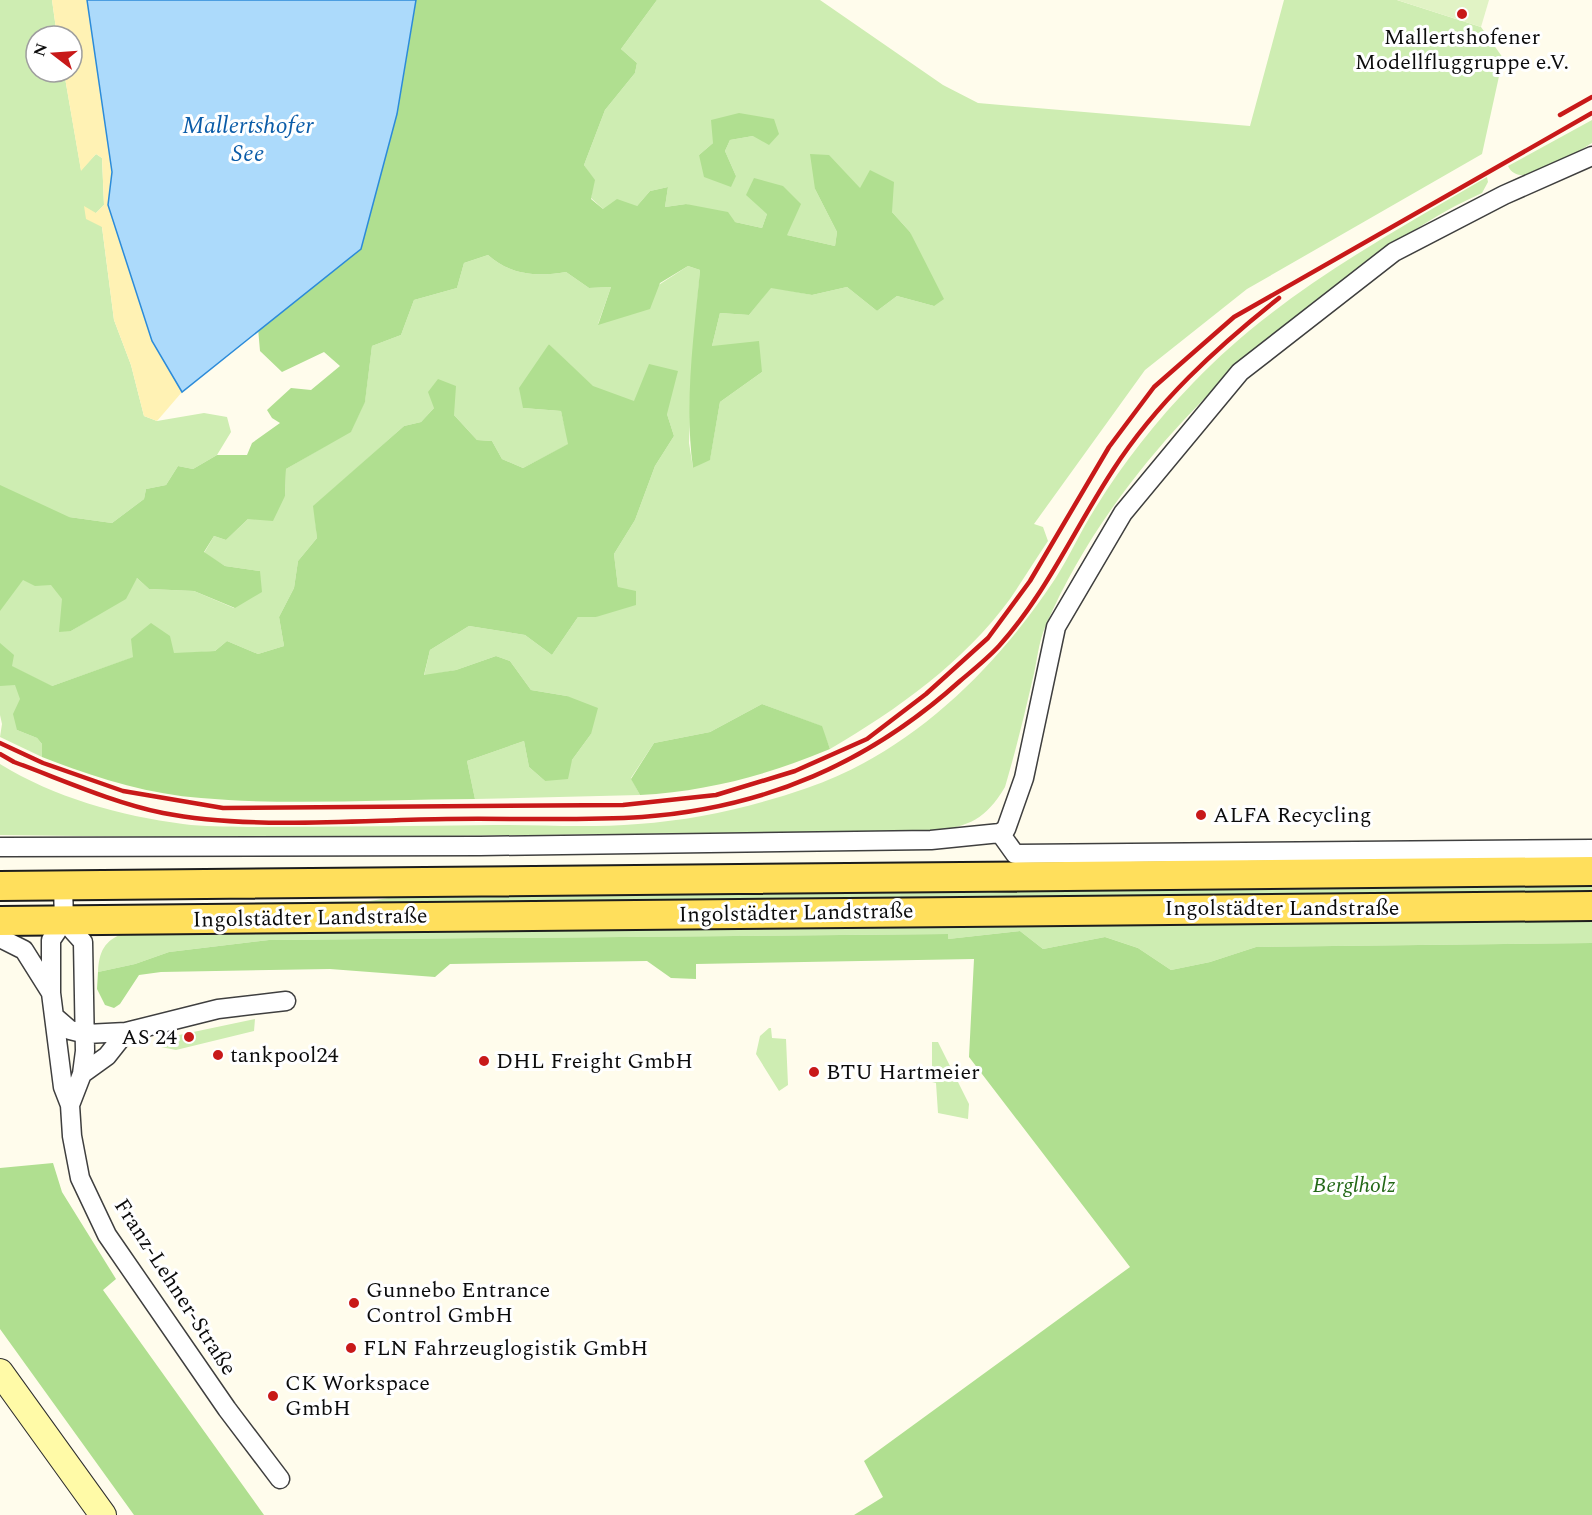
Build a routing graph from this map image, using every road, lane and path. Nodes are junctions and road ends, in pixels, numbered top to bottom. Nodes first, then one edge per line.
1 (1592, 156) edge
2 (1000, 833) junction
3 (0, 848) edge
4 (1592, 849) edge
5 (1592, 871) edge
6 (0, 886) edge
7 (63, 886) junction
8 (1592, 906) edge
9 (0, 921) edge
10 (64, 921) junction
11 (0, 938) edge
12 (51, 993) junction
13 (286, 1001) dead end
14 (55, 1017) junction
15 (126, 1032) junction
16 (86, 1034) junction
17 (60, 1068) junction
18 (82, 1074) junction
19 (70, 1105) junction
20 (0, 1372) edge
21 (280, 1479) dead end
22 (103, 1515) edge

1 - 2 street
2 - 3 street
2 - 4 street
5 - 7 main road, Ingolstädter Landstraße
6 - 7 main road, Ingolstädter Landstraße
7 - 10 street, Franz-Lehner-Straße
8 - 10 main road, Ingolstädter Landstraße
9 - 10 main road, Ingolstädter Landstraße
10 - 12 street, Franz-Lehner-Straße
10 - 16 street, Franz-Lehner-Straße
11 - 12 street
12 - 14 street, Franz-Lehner-Straße
13 - 15 street
14 - 16 street
14 - 17 street, Franz-Lehner-Straße
15 - 16 street
15 - 18 street
16 - 18 street, Franz-Lehner-Straße
17 - 18 street
17 - 19 street, Franz-Lehner-Straße
18 - 19 street, Franz-Lehner-Straße
19 - 21 street, Franz-Lehner-Straße
20 - 22 main road

